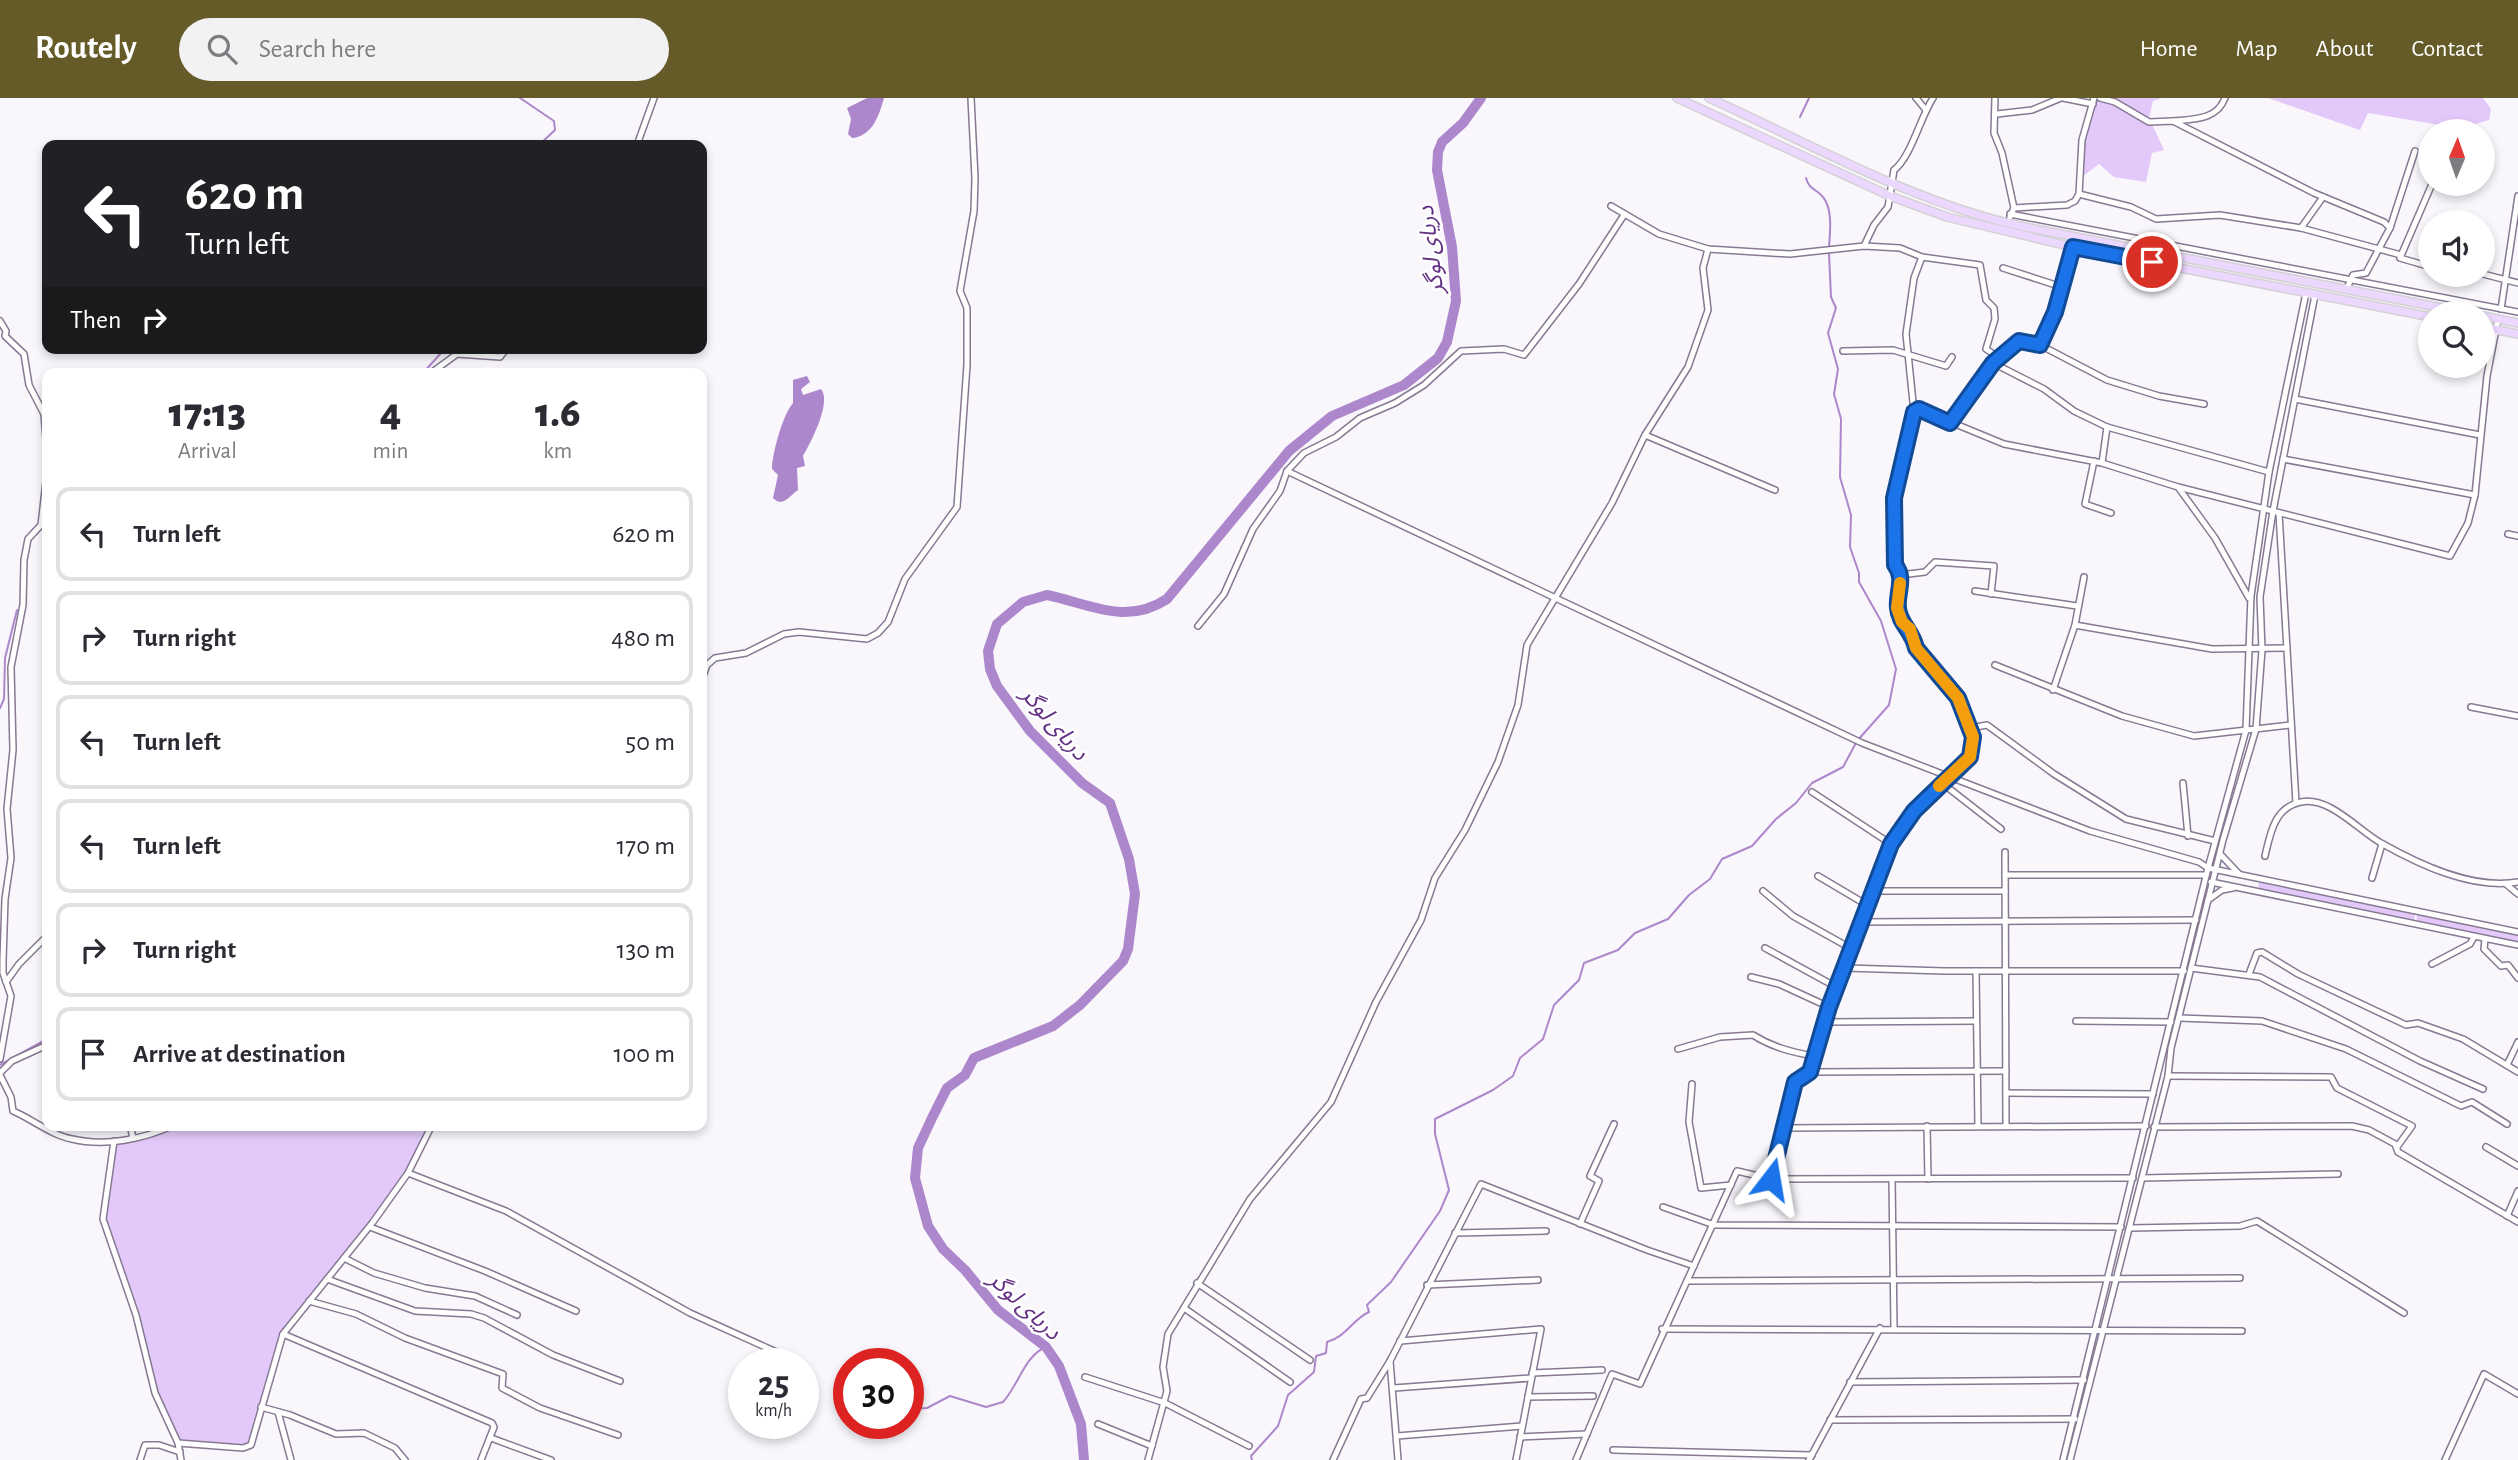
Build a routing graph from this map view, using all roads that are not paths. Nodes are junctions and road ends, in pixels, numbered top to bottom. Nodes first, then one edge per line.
1 (654, 98) edge
2 (971, 98) edge
3 (1677, 98) edge
4 (1709, 98) edge
5 (1916, 98) edge
6 (1933, 98) edge
7 (1995, 98) edge
8 (2062, 98) edge
9 (2100, 98) edge
10 (2225, 98) edge
11 (2094, 101) edge
12 (1926, 110) junction
13 (1997, 114) junction
14 (2173, 121) junction
15 (639, 140) edge
16 (2415, 151) dead end
17 (1892, 185) junction
18 (2079, 194) junction
19 (1890, 195) junction
20 (2427, 196) edge
21 (2518, 196) edge
22 (2323, 197) junction
23 (1611, 206) dead end
24 (2012, 211) junction
25 (1624, 215) junction
26 (2009, 224) junction
27 (2301, 228) junction
28 (2390, 228) junction
29 (1864, 246) junction
30 (2073, 247) junction
31 (2381, 248) junction
32 (1708, 249) junction
33 (2401, 255) junction
34 (1922, 257) junction
35 (2418, 263) edge
36 (2003, 268) dead end
37 (2495, 277) edge
38 (2351, 279) junction
39 (2506, 280) junction
40 (2518, 283) edge
41 (2062, 287) junction
42 (2347, 288) junction
43 (2306, 293) junction
44 (2315, 295) junction
45 (2418, 303) edge
46 (2501, 309) junction
47 (2518, 312) edge
48 (2418, 315) edge
49 (2495, 319) edge
50 (2498, 320) junction
51 (0, 321) edge
52 (2518, 323) edge
53 (2497, 330) junction
54 (2518, 334) edge
55 (2040, 345) junction
56 (1843, 351) dead end
57 (1908, 353) junction
58 (457, 354) edge
59 (457, 354) edge
60 (502, 354) edge
61 (1998, 357) junction
62 (1952, 358) dead end
63 (1993, 363) junction
64 (438, 368) edge
65 (2295, 399) junction
66 (2204, 404) dead end
67 (42, 410) edge
68 (1914, 412) junction
69 (1950, 423) junction
70 (2107, 427) junction
71 (1645, 435) junction
72 (2480, 435) junction
73 (2283, 459) junction
74 (2094, 461) junction
75 (2102, 463) junction
76 (1287, 471) junction
77 (2270, 472) junction
78 (2178, 487) junction
79 (1775, 490) dead end
80 (2474, 495) junction
81 (2263, 509) junction
82 (2276, 512) junction
83 (2111, 513) dead end
84 (42, 516) edge
85 (2508, 534) dead end
86 (2518, 536) edge
87 (1900, 575) junction
88 (2084, 577) dead end
89 (1975, 591) dead end
90 (1991, 594) junction
91 (1555, 597) junction
92 (2251, 600) junction
93 (2077, 607) junction
94 (2076, 625) junction
95 (1198, 626) dead end
96 (2287, 648) junction
97 (2250, 650) junction
98 (2262, 650) junction
99 (707, 665) edge
100 (1996, 665) dead end
101 (2053, 690) junction
102 (2471, 707) dead end
103 (2518, 716) edge
104 (2290, 726) junction
105 (1970, 728) junction
106 (2256, 729) junction
107 (2246, 730) junction
108 (1951, 775) junction
109 (1942, 783) junction
110 (2183, 783) dead end
111 (1812, 792) dead end
112 (2295, 803) junction
113 (2001, 829) dead end
114 (2188, 836) junction
115 (2215, 841) junction
116 (1891, 844) junction
117 (2382, 844) junction
118 (2005, 852) dead end
119 (2220, 854) junction
120 (2265, 856) dead end
121 (2216, 870) junction
122 (2005, 875) junction
123 (2206, 875) junction
124 (1818, 876) dead end
125 (2245, 876) junction
126 (2254, 878) junction
127 (2372, 878) dead end
128 (2213, 882) junction
129 (2518, 882) edge
130 (2506, 884) junction
131 (2240, 888) junction
132 (2251, 890) junction
133 (1763, 891) dead end
134 (1872, 891) junction
135 (2005, 891) junction
136 (2518, 894) edge
137 (2208, 900) junction
138 (1867, 905) junction
139 (2196, 920) junction
140 (1861, 922) junction
141 (2005, 922) junction
142 (2518, 932) edge
143 (2474, 937) junction
144 (2485, 939) junction
145 (42, 941) edge
146 (2518, 945) edge
147 (1765, 948) dead end
148 (1852, 949) junction
149 (2432, 964) dead end
150 (1846, 968) junction
151 (2191, 968) junction
152 (1976, 971) junction
153 (2005, 971) junction
154 (2184, 971) junction
155 (2249, 974) junction
156 (1751, 977) dead end
157 (2518, 978) edge
158 (6, 982) junction
159 (1838, 988) junction
160 (1829, 1007) junction
161 (2179, 1018) junction
162 (1976, 1021) junction
163 (2076, 1021) dead end
164 (1824, 1022) junction
165 (2171, 1022) junction
166 (2518, 1042) edge
167 (42, 1047) edge
168 (1678, 1049) dead end
169 (1814, 1056) junction
170 (0, 1059) edge
171 (2507, 1065) junction
172 (1976, 1071) junction
173 (2006, 1071) junction
174 (1810, 1072) junction
175 (2518, 1072) edge
176 (0, 1074) edge
177 (2168, 1076) junction
178 (1692, 1084) dead end
179 (2483, 1088) dead end
180 (2006, 1093) junction
181 (2154, 1094) junction
182 (1615, 1124) dead end
183 (2507, 1124) dead end
184 (42, 1125) edge
185 (2006, 1125) junction
186 (1927, 1126) junction
187 (1978, 1126) junction
188 (2146, 1126) junction
189 (2154, 1127) junction
190 (1784, 1128) junction
191 (54, 1131) edge
192 (131, 1131) edge
193 (155, 1131) edge
194 (429, 1131) edge
195 (132, 1138) junction
196 (114, 1141) junction
197 (2397, 1147) junction
198 (2486, 1147) dead end
199 (2518, 1166) edge
200 (408, 1173) junction
201 (2338, 1174) dead end
202 (2133, 1178) junction
203 (2142, 1178) junction
204 (1771, 1179) junction
205 (1892, 1179) junction
206 (1928, 1179) junction
207 (1731, 1185) junction
208 (2518, 1191) edge
209 (1663, 1207) dead end
210 (2507, 1216) junction
211 (2518, 1222) edge
212 (1580, 1224) junction
213 (1714, 1225) junction
214 (1891, 1226) junction
215 (370, 1227) junction
216 (2121, 1227) junction
217 (2130, 1228) junction
218 (1546, 1231) dead end
219 (1455, 1233) junction
220 (344, 1258) junction
221 (1694, 1266) junction
222 (2117, 1278) junction
223 (2240, 1278) dead end
224 (327, 1279) junction
225 (2108, 1279) junction
226 (1538, 1280) dead end
227 (1893, 1280) junction
228 (1688, 1281) junction
229 (1197, 1283) junction
230 (1427, 1285) junction
231 (309, 1301) junction
232 (1184, 1308) junction
233 (576, 1311) dead end
234 (2404, 1313) dead end
235 (517, 1315) dead end
236 (1880, 1328) junction
237 (1894, 1328) junction
238 (1662, 1329) junction
239 (2095, 1331) junction
240 (2242, 1331) dead end
241 (2104, 1332) junction
242 (283, 1334) junction
243 (1400, 1341) junction
244 (768, 1348) edge
245 (1310, 1360) dead end
246 (1390, 1361) junction
247 (1602, 1370) dead end
248 (1532, 1376) junction
249 (1084, 1377) dead end
250 (620, 1381) dead end
251 (2083, 1381) junction
252 (2090, 1381) junction
253 (1290, 1382) dead end
254 (1850, 1382) junction
255 (1394, 1388) junction
256 (2518, 1394) edge
257 (1593, 1396) dead end
258 (1528, 1397) junction
259 (1165, 1403) junction
260 (261, 1407) junction
261 (278, 1412) junction
262 (2077, 1419) junction
263 (1830, 1420) junction
264 (1098, 1424) dead end
265 (1522, 1426) junction
266 (1587, 1434) junction
267 (618, 1435) dead end
268 (1397, 1436) junction
269 (1520, 1437) junction
270 (491, 1438) junction
271 (178, 1443) junction
272 (1152, 1446) junction
273 (1249, 1446) dead end
274 (1613, 1450) dead end
275 (180, 1452) junction
276 (1810, 1457) edge
277 (140, 1460) edge
278 (181, 1460) edge
279 (291, 1460) edge
280 (405, 1460) edge
281 (481, 1460) edge
282 (551, 1460) edge
283 (1148, 1460) edge
284 (1334, 1460) edge
285 (1398, 1460) edge
286 (1516, 1460) edge
287 (1576, 1460) edge
288 (2063, 1460) edge
289 (2070, 1460) edge
290 (2446, 1460) edge

1 - 15 street
2 - 99 street
3 - 19 main road
4 - 17 main road
5 - 12 street
6 - 12 street
7 - 13 street
8 - 11 street
8 - 13 street
9 - 14 street
10 - 14 street
11 - 18 street
12 - 17 street
13 - 24 street
14 - 22 street
16 - 28 street
17 - 19 street
17 - 26 main road
18 - 24 street
18 - 27 street
19 - 29 street
19 - 30 main road
20 - 33 street
21 - 39 street
22 - 27 street
22 - 28 street
23 - 25 street
24 - 26 street
24 - 38 street
25 - 32 street
25 - 76 street
26 - 42 main road
27 - 31 street
28 - 31 street
29 - 32 street
29 - 34 street
30 - 41 street
30 - 43 main road
31 - 33 street
31 - 38 street
32 - 71 street
33 - 35 street
34 - 57 street
34 - 61 street
36 - 41 street
37 - 39 street
38 - 42 street
38 - 46 street
39 - 40 street
39 - 46 street
41 - 55 street
42 - 45 main road
43 - 44 main road
43 - 77 street
44 - 48 main road
44 - 65 street
46 - 47 street
49 - 50 main road
50 - 52 main road
50 - 53 street
51 - 67 street
53 - 54 main road
53 - 72 street
55 - 61 street
55 - 66 street
56 - 57 street
57 - 62 street
57 - 68 street
58 - 60 street
59 - 64 street
61 - 63 street
63 - 69 street
63 - 70 street
65 - 72 street
65 - 73 street
68 - 69 street
68 - 87 street
69 - 74 street
70 - 75 street
70 - 77 street
71 - 79 street
71 - 91 street
72 - 80 street
73 - 80 street
73 - 82 street
74 - 75 street
74 - 83 street
75 - 78 street
76 - 91 street
76 - 95 street
77 - 81 street
78 - 81 street
78 - 92 street
80 - 82 street
81 - 82 street
81 - 92 street
82 - 96 street
82 - 98 street
84 - 158 street
85 - 86 street
87 - 90 street
87 - 105 street
88 - 93 street
89 - 90 street
90 - 93 street
91 - 108 street
91 - 229 street
92 - 97 street
93 - 94 street
94 - 97 street
94 - 101 street
96 - 98 street
96 - 104 street
97 - 98 street
97 - 107 street
98 - 106 street
100 - 101 street
101 - 107 street
102 - 103 street
104 - 106 street
104 - 112 street
105 - 108 street
105 - 114 street
106 - 107 street
106 - 119 street
107 - 115 street
108 - 109 street
108 - 123 street
109 - 113 street
109 - 116 street
110 - 114 street
111 - 116 street
112 - 117 street
112 - 120 street
114 - 115 street
115 - 123 street
116 - 134 street
117 - 127 street
117 - 130 street
118 - 122 street
119 - 121 street
119 - 125 street
121 - 123 street
121 - 125 street
121 - 128 street
122 - 123 street
122 - 135 street
123 - 128 street
123 - 139 street
124 - 138 street
125 - 126 street
126 - 132 street
126 - 142 street
128 - 131 street
128 - 137 street
129 - 130 street
130 - 136 street
131 - 132 street
131 - 137 street
132 - 143 street
133 - 148 street
134 - 135 street
134 - 138 street
135 - 141 street
137 - 151 street
138 - 140 street
139 - 141 street
139 - 154 street
140 - 141 street
140 - 148 street
141 - 153 street
143 - 144 street
143 - 149 street
144 - 146 street
144 - 157 street
145 - 158 street
147 - 159 street
148 - 150 street
150 - 152 street
150 - 159 street
151 - 155 street
151 - 161 street
152 - 153 street
152 - 162 street
153 - 154 street
153 - 173 street
154 - 165 street
155 - 171 street
155 - 179 street
156 - 160 street
158 - 170 street
159 - 160 street
160 - 164 street
161 - 177 street
161 - 183 street
162 - 164 street
162 - 172 street
163 - 165 street
164 - 169 street
165 - 181 street
166 - 171 street
167 - 176 street
168 - 169 street
169 - 174 street
171 - 175 street
172 - 173 street
172 - 174 street
172 - 187 street
173 - 180 street
174 - 190 street
176 - 184 street
177 - 189 street
177 - 197 street
178 - 207 street
180 - 181 street
180 - 185 street
181 - 188 street
182 - 212 street
185 - 187 street
185 - 188 street
186 - 187 street
186 - 190 street
186 - 206 street
188 - 202 street
189 - 197 street
189 - 203 street
190 - 204 street
191 - 196 street
192 - 195 street
193 - 195 street
194 - 200 street
195 - 196 street
196 - 271 street
197 - 210 street
198 - 199 street
200 - 215 street
200 - 244 street
201 - 203 street
202 - 206 street
202 - 216 street
203 - 217 street
204 - 205 street
204 - 207 street
205 - 206 street
205 - 214 street
207 - 213 street
208 - 210 street
209 - 213 street
210 - 211 street
212 - 219 street
212 - 221 street
213 - 214 street
213 - 221 street
214 - 216 street
214 - 227 street
215 - 220 street
215 - 233 street
216 - 225 street
217 - 222 street
217 - 234 street
218 - 219 street
219 - 230 street
220 - 224 street
220 - 235 street
221 - 228 street
222 - 223 street
222 - 225 street
222 - 241 street
224 - 231 street
224 - 250 street
225 - 227 street
225 - 239 street
226 - 230 street
227 - 228 street
227 - 237 street
228 - 238 street
229 - 232 street
229 - 245 street
230 - 243 street
231 - 242 street
231 - 267 street
232 - 253 street
232 - 259 street
236 - 237 street
236 - 238 street
236 - 254 street
237 - 239 street
238 - 266 street
239 - 241 street
239 - 251 street
240 - 241 street
241 - 252 street
242 - 260 street
242 - 270 street
243 - 246 street
243 - 248 street
246 - 255 street
246 - 284 street
247 - 248 street
248 - 255 street
248 - 258 street
249 - 259 street
251 - 252 street
251 - 254 street
251 - 262 street
252 - 262 street
254 - 263 street
255 - 268 street
256 - 290 street
257 - 258 street
258 - 265 street
259 - 272 street
259 - 273 street
260 - 261 street
260 - 271 street
261 - 279 street
261 - 280 street
262 - 263 street
262 - 288 street
262 - 289 street
263 - 276 street
264 - 272 street
265 - 268 street
265 - 269 street
266 - 269 street
266 - 287 street
268 - 285 street
269 - 286 street
270 - 281 street
270 - 282 street
271 - 275 street
272 - 283 street
274 - 276 street
275 - 277 street
275 - 278 street

